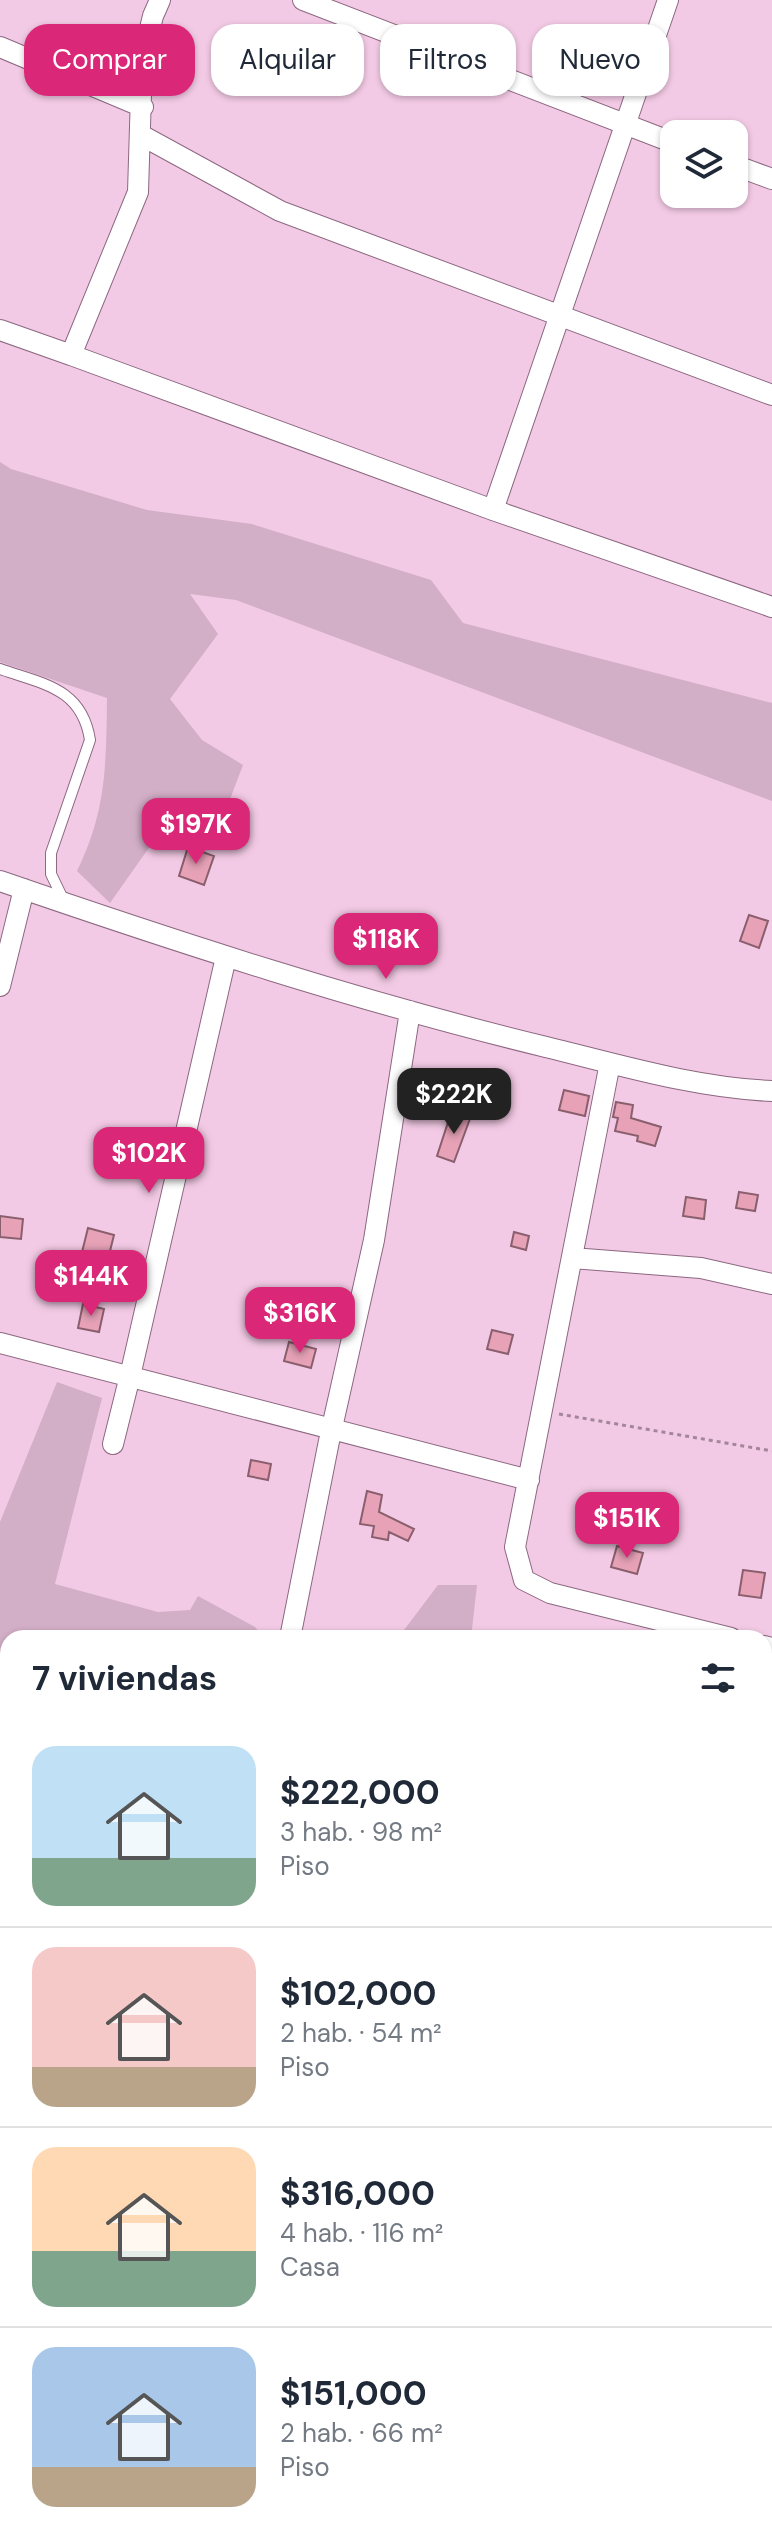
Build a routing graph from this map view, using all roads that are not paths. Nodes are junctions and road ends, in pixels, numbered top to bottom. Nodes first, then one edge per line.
1 (160, 0) edge
2 (303, 0) edge
3 (668, 0) edge
4 (0, 47) edge
5 (143, 107) junction
6 (627, 125) junction
7 (141, 135) junction
8 (660, 138) edge
9 (748, 170) edge
10 (772, 179) edge
11 (560, 316) junction
12 (0, 330) edge
13 (71, 355) junction
14 (772, 395) edge
15 (493, 510) junction
16 (772, 607) edge
17 (0, 669) edge
18 (0, 881) edge
19 (24, 889) junction
20 (65, 903) junction
21 (226, 957) junction
22 (0, 986) edge
23 (410, 1011) junction
24 (610, 1063) junction
25 (772, 1091) edge
26 (572, 1258) junction
27 (772, 1284) edge
28 (0, 1343) edge
29 (130, 1376) junction
30 (332, 1428) junction
31 (113, 1444) dead end
32 (529, 1480) junction
33 (292, 1630) edge
34 (699, 1630) edge

1 - 5 street
2 - 6 street
3 - 6 street
4 - 5 street
5 - 7 street
6 - 8 street
6 - 11 street
7 - 11 street
7 - 13 street
9 - 10 street
11 - 14 street
11 - 15 street
12 - 13 street
13 - 15 street
15 - 16 street
17 - 20 lane
18 - 19 street
19 - 20 street
19 - 22 street
20 - 21 street
21 - 23 street
21 - 29 street
23 - 24 street
23 - 30 street
24 - 25 street
24 - 26 street
26 - 27 street
26 - 32 street
28 - 29 street
29 - 30 street
29 - 31 street
30 - 32 street
30 - 33 street
32 - 34 street

